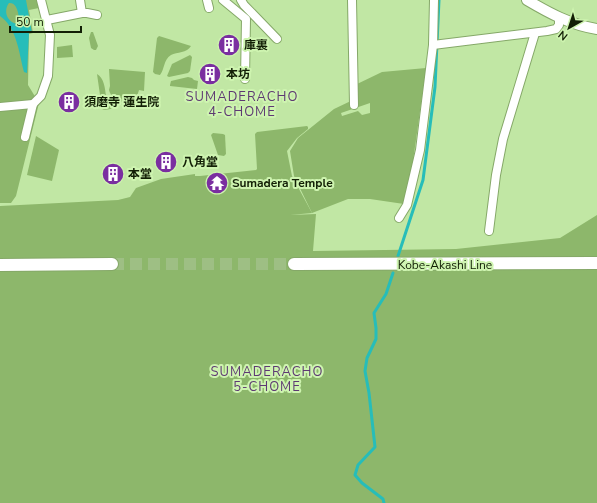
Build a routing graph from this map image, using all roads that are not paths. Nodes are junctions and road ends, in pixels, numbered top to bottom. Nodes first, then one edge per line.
1 (41, 0) edge
2 (80, 0) edge
3 (223, 0) edge
4 (241, 0) edge
5 (352, 0) edge
6 (434, 0) edge
7 (527, 0) edge
8 (82, 13) junction
9 (97, 15) dead end
10 (559, 18) junction
11 (47, 20) junction
12 (597, 29) edge
13 (535, 33) junction
14 (276, 39) dead end
15 (433, 45) junction
16 (245, 80) dead end
17 (33, 104) junction
18 (354, 105) dead end
19 (0, 107) edge
20 (25, 137) dead end
21 (399, 218) dead end
22 (489, 231) dead end
23 (112, 264) tunnel mouth
24 (294, 264) tunnel mouth
25 (597, 264) edge
26 (0, 265) edge

1 - 11 street
2 - 8 street
3 - 16 street
4 - 14 street
5 - 18 street
6 - 15 street
7 - 10 street
8 - 9 street
8 - 11 street
10 - 12 street
10 - 13 street
11 - 17 street
13 - 15 street
13 - 22 street
15 - 21 street
17 - 19 street
17 - 20 street
23 - 26 main road
24 - 25 main road, Kobe-Akashi Line

